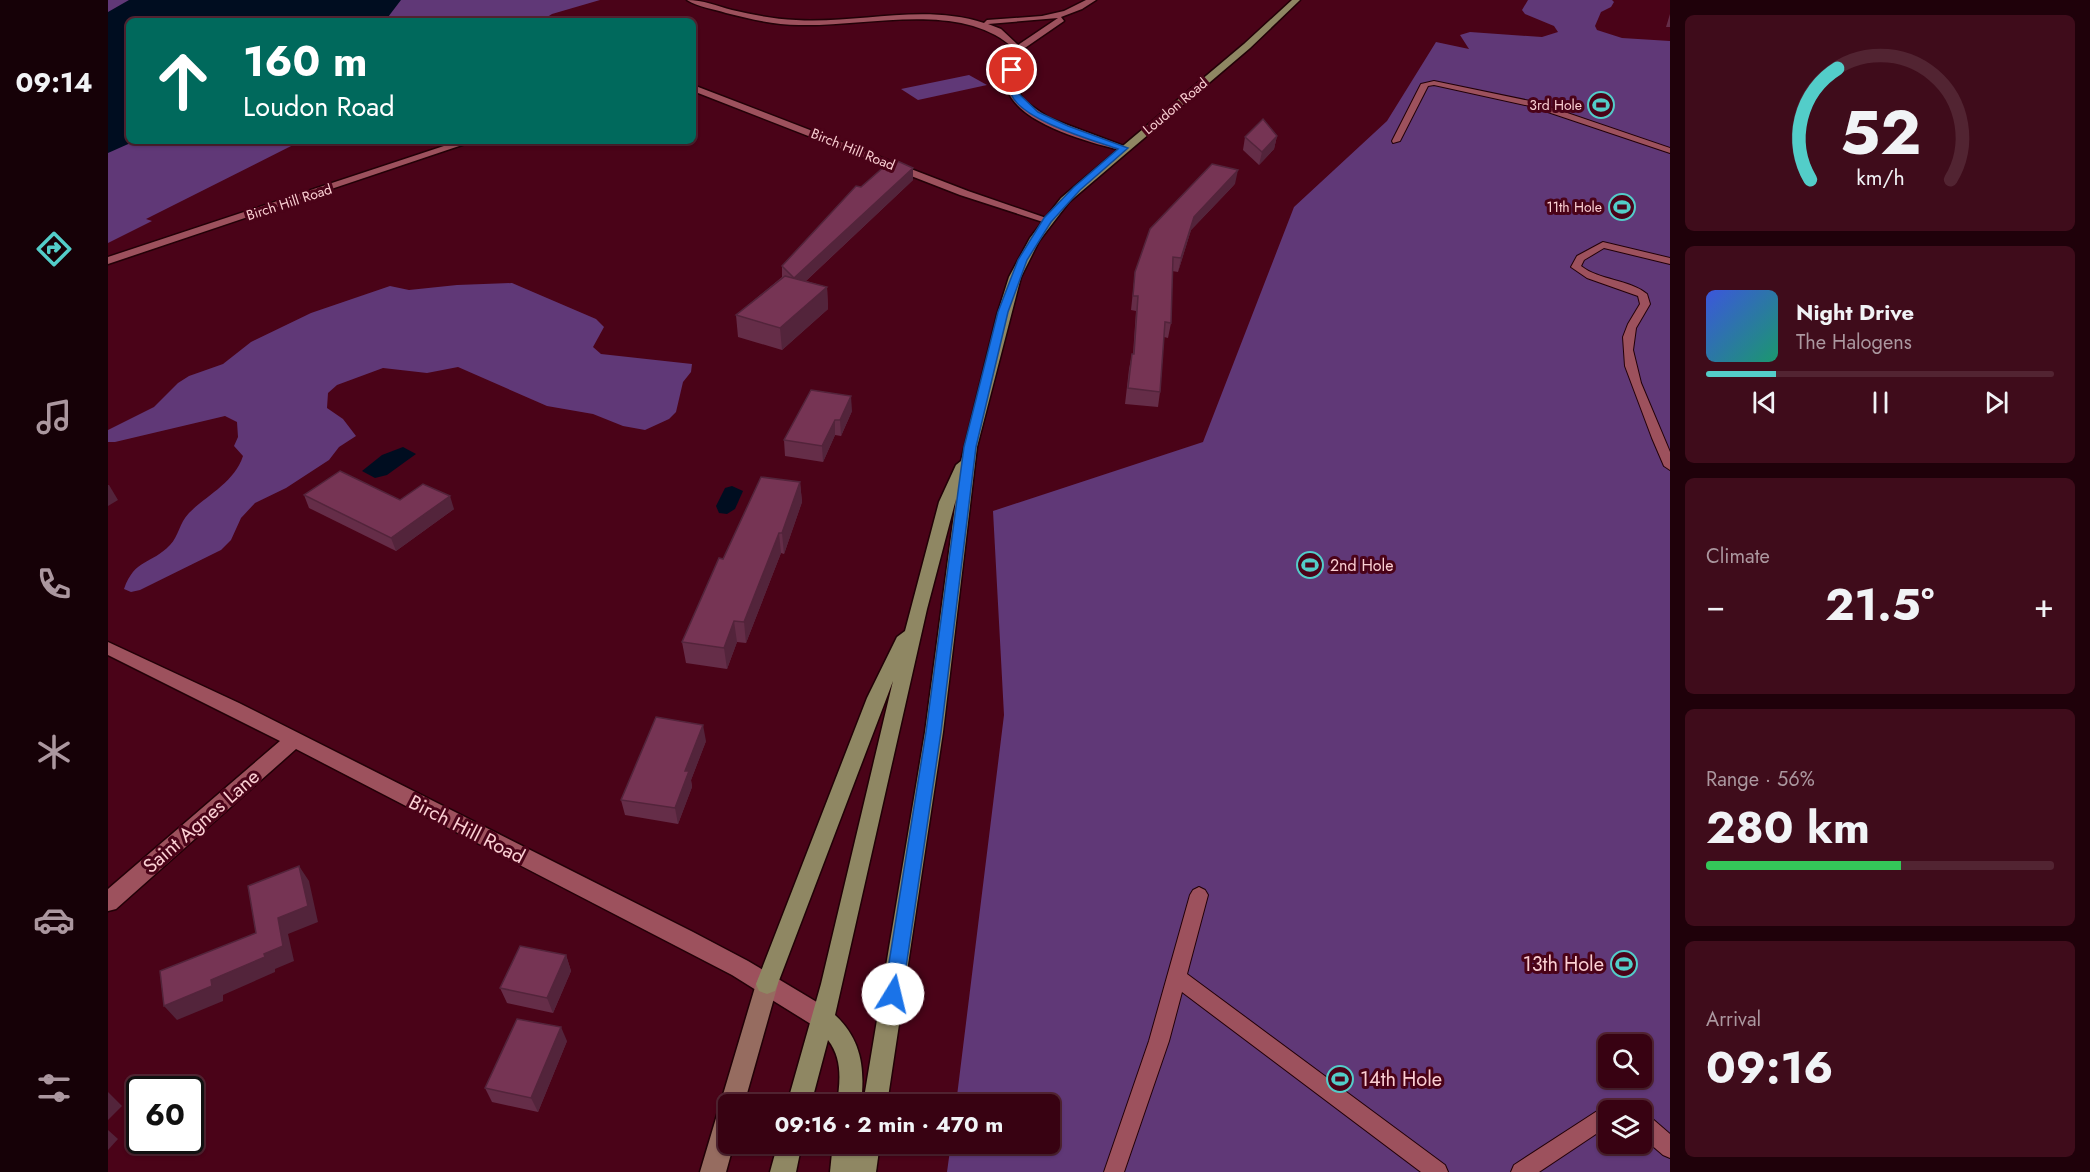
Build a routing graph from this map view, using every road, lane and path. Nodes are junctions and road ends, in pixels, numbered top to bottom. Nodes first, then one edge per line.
1 (691, 0) edge
2 (1092, 0) edge
3 (1296, 0) edge
4 (1068, 14) junction
5 (984, 22) junction
6 (1015, 51) junction
7 (696, 89) edge
8 (1396, 141) dead end
9 (461, 144) edge
10 (1124, 148) junction
11 (1670, 151) edge
12 (1047, 220) junction
13 (108, 261) edge
14 (1670, 261) edge
15 (970, 447) junction
16 (1670, 466) edge
17 (919, 609) junction
18 (108, 648) edge
19 (294, 740) junction
20 (1199, 895) dead end
21 (108, 902) edge
22 (1176, 977) junction
23 (767, 984) junction
24 (822, 1018) junction
25 (735, 1094) edge
26 (802, 1094) edge
27 (850, 1094) edge
28 (877, 1094) edge
29 (1598, 1121) edge
30 (1652, 1132) edge
31 (1670, 1148) edge
32 (718, 1154) edge
33 (787, 1154) edge
34 (845, 1154) edge
35 (866, 1154) edge
36 (713, 1172) edge
37 (783, 1172) edge
38 (843, 1172) edge
39 (862, 1172) edge
40 (1114, 1172) edge
41 (1438, 1172) edge
42 (1521, 1172) edge

1 - 5 street
2 - 4 street
3 - 10 main road, Loudon Road
4 - 5 street
4 - 6 street
5 - 6 street
6 - 10 street
7 - 12 street, Birch Hill Road
8 - 11 lane
9 - 13 street, Birch Hill Road
10 - 12 main road, Loudon Road
12 - 15 main road, Loudon Road
14 - 16 lane
15 - 17 main road
15 - 28 main road
17 - 23 main road
17 - 24 main road
18 - 19 street, Birch Hill Road
19 - 21 street, Saint Agnes Lane
19 - 23 street, Birch Hill Road
20 - 22 lane
22 - 40 lane
22 - 41 lane
23 - 24 street, Birch Hill Road
23 - 25 main road
24 - 26 main road
24 - 27 main road
29 - 42 lane
30 - 31 lane
32 - 36 main road
33 - 37 main road
34 - 38 main road
35 - 39 main road

